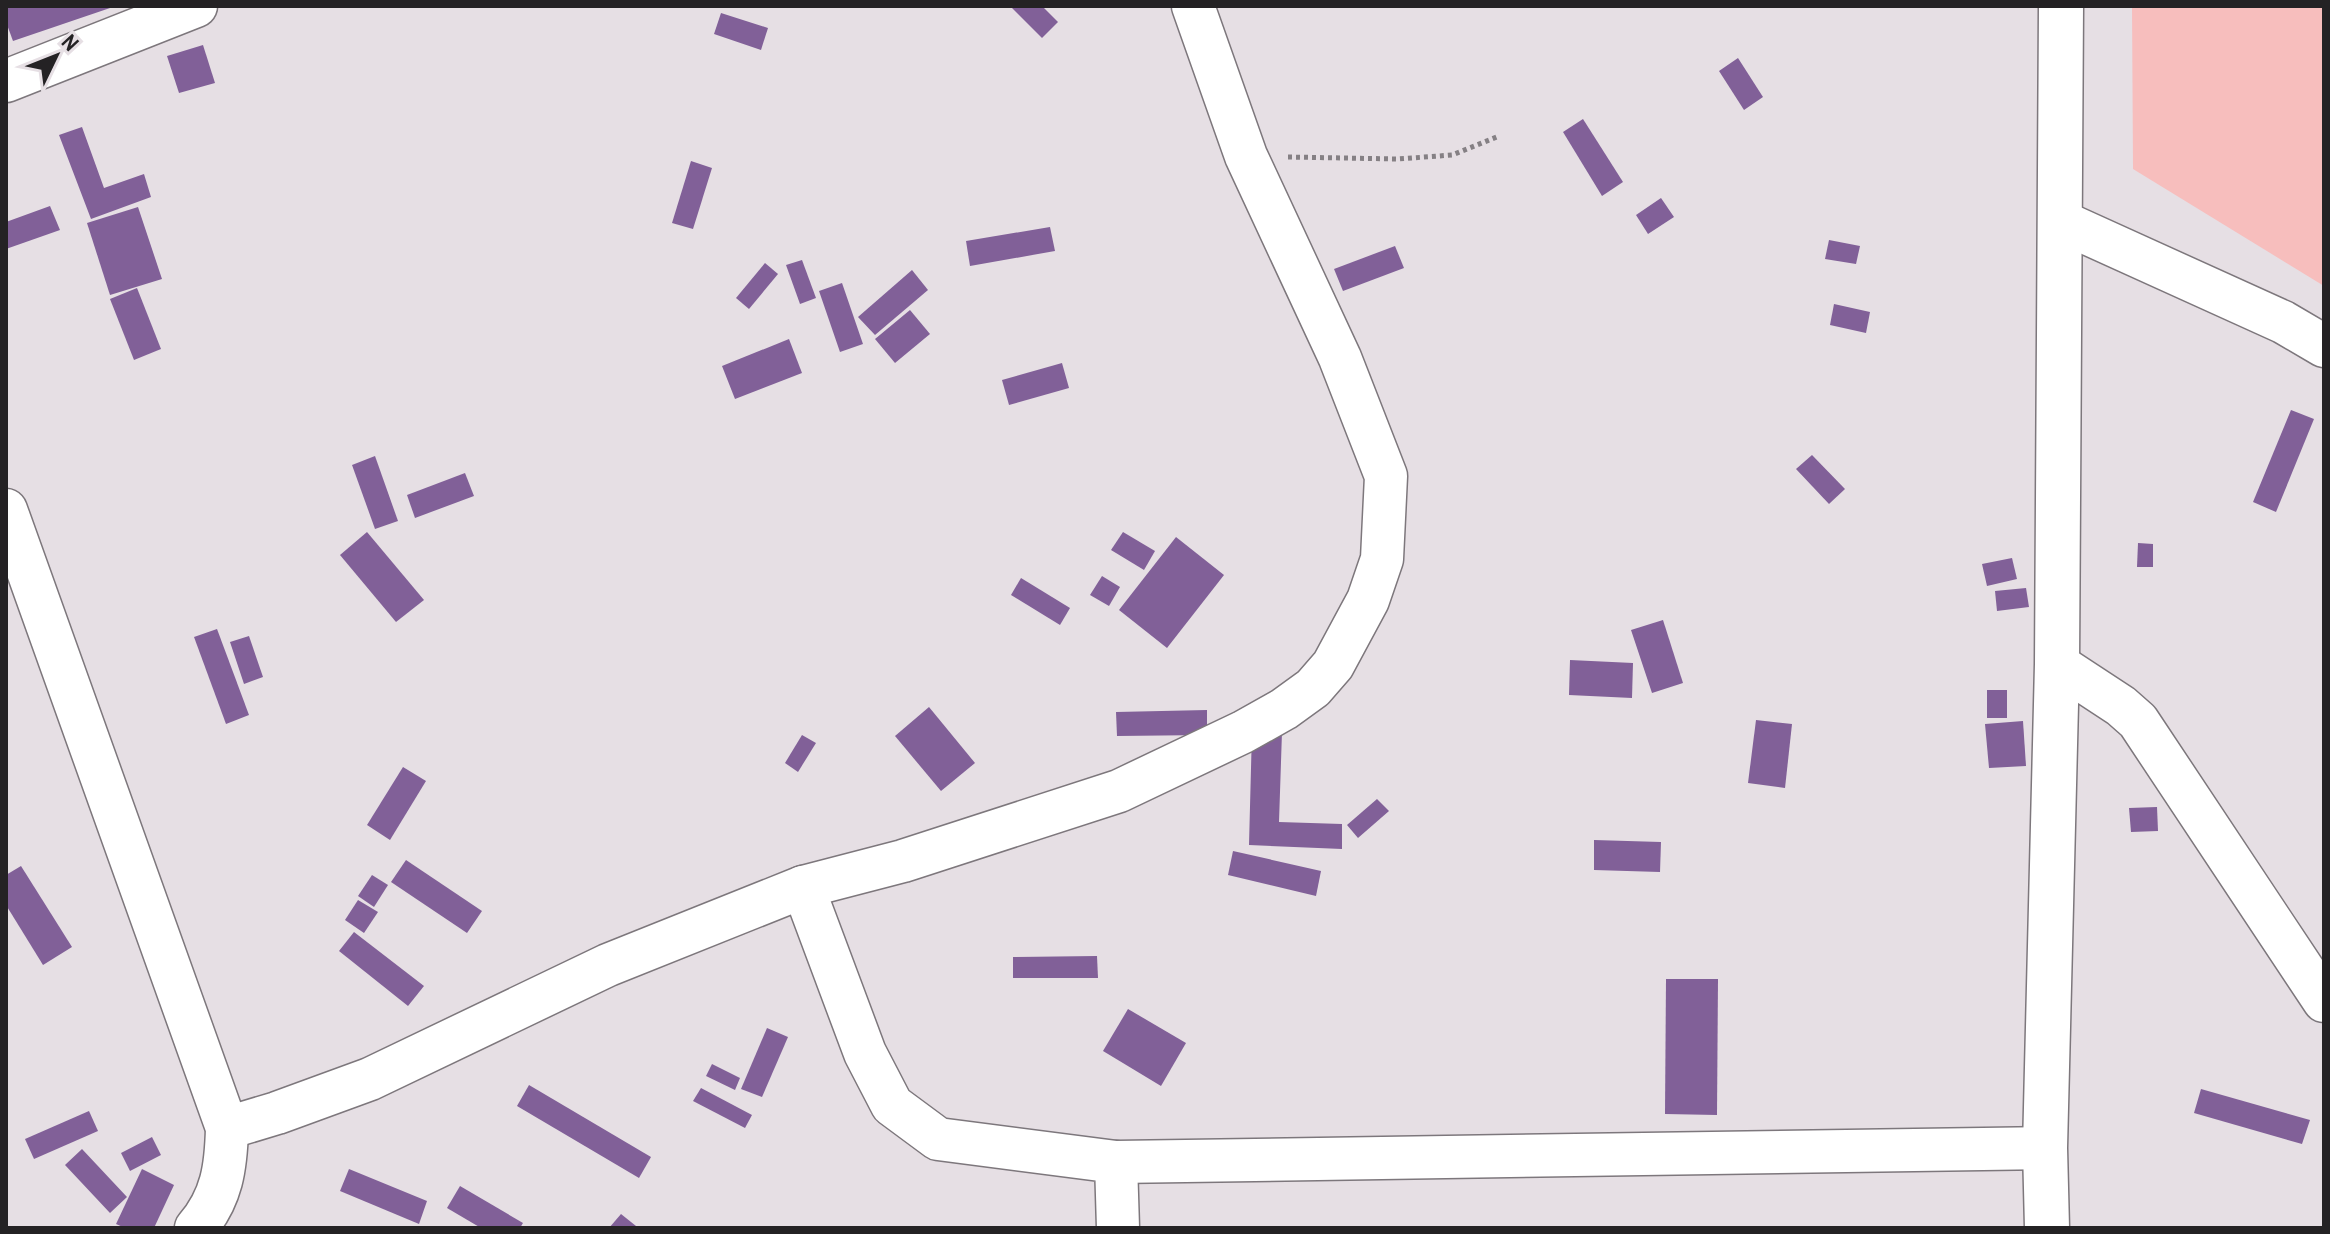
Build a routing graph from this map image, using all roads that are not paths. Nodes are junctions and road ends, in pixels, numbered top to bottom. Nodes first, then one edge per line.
1 (196, 6) edge
2 (1193, 6) edge
3 (2061, 6) edge
4 (6, 81) edge
5 (2060, 221) junction
6 (2324, 346) edge
7 (6, 510) edge
8 (2057, 664) junction
9 (803, 887) junction
10 (2324, 1001) edge
11 (227, 1128) junction
12 (2045, 1148) junction
13 (1116, 1162) junction
14 (196, 1228) edge
15 (1118, 1228) edge
16 (2047, 1228) edge

1 - 4 street
2 - 9 street
3 - 5 main road
5 - 6 street
5 - 8 main road
7 - 11 street
8 - 10 street
8 - 12 main road
9 - 11 street
9 - 13 street
11 - 14 street
12 - 13 street
12 - 16 main road
13 - 15 street

